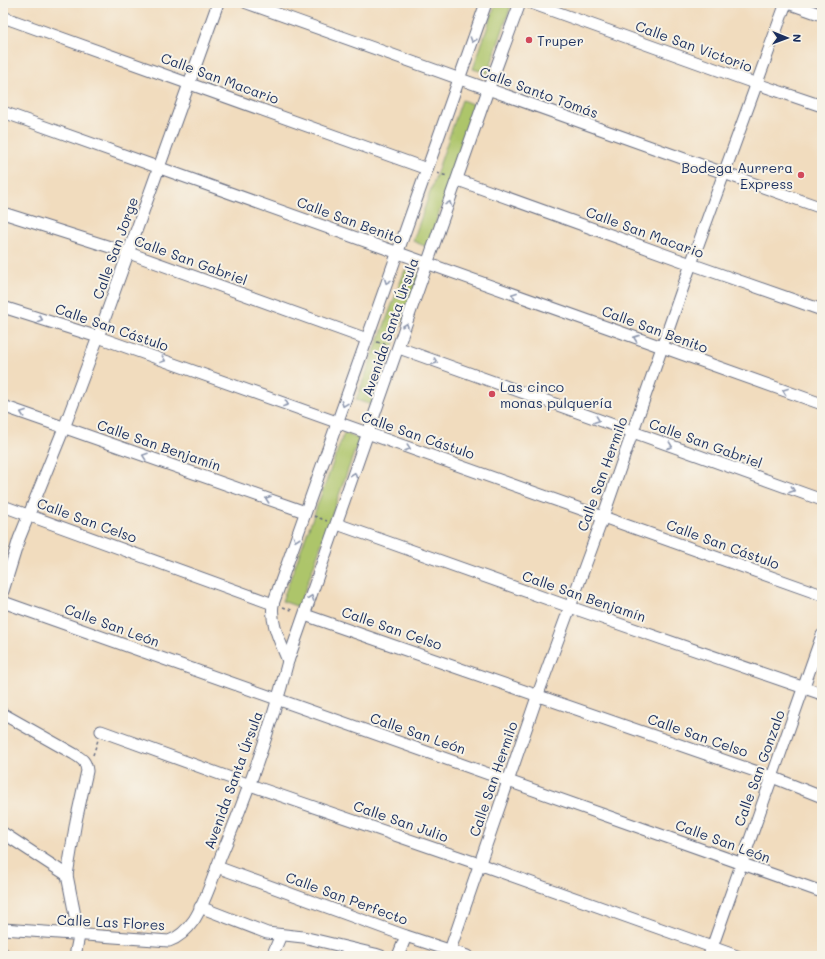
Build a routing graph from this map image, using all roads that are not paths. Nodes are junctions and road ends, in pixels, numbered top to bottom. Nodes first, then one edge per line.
1 (218, 3) edge
2 (247, 3) edge
3 (486, 3) edge
4 (520, 3) edge
5 (531, 3) edge
6 (787, 3) edge
7 (822, 15) edge
8 (3, 17) edge
9 (460, 79) junction
10 (190, 83) junction
11 (757, 84) junction
12 (488, 90) junction
13 (822, 106) edge
14 (3, 112) edge
15 (160, 168) junction
16 (427, 169) junction
17 (724, 173) junction
18 (458, 180) junction
19 (822, 208) edge
20 (3, 213) edge
21 (129, 253) junction
22 (397, 254) junction
23 (428, 264) junction
24 (691, 264) junction
25 (3, 307) edge
26 (822, 310) edge
27 (98, 337) junction
28 (367, 339) junction
29 (399, 348) junction
30 (662, 348) junction
31 (822, 404) edge
32 (3, 406) edge
33 (337, 423) junction
34 (64, 428) junction
35 (633, 432) junction
36 (368, 434) junction
37 (822, 500) edge
38 (3, 506) edge
39 (305, 512) junction
40 (29, 515) junction
41 (603, 517) junction
42 (337, 524) junction
43 (3, 591) edge
44 (822, 595) edge
45 (3, 602) edge
46 (273, 604) junction
47 (570, 607) junction
48 (306, 614) junction
49 (822, 635) edge
50 (288, 661) junction
51 (803, 687) junction
52 (538, 694) junction
53 (822, 694) edge
54 (278, 700) junction
55 (3, 714) edge
56 (101, 731) road end
57 (772, 777) junction
58 (508, 780) junction
59 (250, 785) junction
60 (822, 797) edge
61 (3, 833) edge
62 (479, 864) junction
63 (741, 864) junction
64 (217, 867) junction
65 (67, 875) junction
66 (822, 892) edge
67 (200, 907) junction
68 (3, 930) edge
69 (281, 935) junction
70 (79, 936) junction
71 (406, 936) junction
72 (710, 951) edge
73 (448, 953) edge
74 (75, 956) edge
75 (272, 956) edge
76 (381, 956) edge
77 (398, 956) edge
78 (467, 956) edge
79 (737, 956) edge

1 - 10 street, Calle San Jorge
2 - 9 street, Calle Santo Tomás
3 -> 9 street, Avenida Santa Úrsula
4 - 12 street, Avenida Santa Úrsula
5 - 11 street, Calle San Victorio
6 - 7 street
6 - 11 street, Calle San Hermilo
8 - 10 street, Calle San Macario
9 - 12 street, Calle Santo Tomás
9 - 16 street, Avenida Santa Úrsula
10 - 15 street, Calle San Jorge
10 - 16 street, Calle San Macario
11 - 13 street, Calle San Victorio
11 - 17 street, Calle San Hermilo
12 - 17 street, Calle Santo Tomás
12 - 18 street, Avenida Santa Úrsula
14 - 15 street, Calle San Benito
15 - 21 street, Calle San Jorge
15 - 22 street, Calle San Benito
16 - 22 street, Avenida Santa Úrsula
17 - 19 street, Calle Santo Tomás
17 - 24 street, Calle San Hermilo
23 -> 18 street, Avenida Santa Úrsula
18 - 24 street, Calle San Macario
20 - 21 street, Calle San Gabriel
21 - 27 street, Calle San Jorge
21 - 28 street, Calle San Gabriel
22 - 23 street, Calle San Benito
22 -> 28 street, Avenida Santa Úrsula
29 -> 23 street, Avenida Santa Úrsula
30 -> 23 street, Calle San Benito
24 - 26 street, Calle San Macario
24 - 30 street, Calle San Hermilo
25 -> 27 street, Calle San Cástulo
27 -> 33 street, Calle San Cástulo
27 - 34 street, Calle San Jorge
28 -> 33 street, Avenida Santa Úrsula
29 -> 35 street, Calle San Gabriel
29 - 36 street, Avenida Santa Úrsula
31 -> 30 street, Calle San Benito
30 - 35 street, Calle San Hermilo
34 -> 32 street, Calle San Benjamín
33 - 36 street, Calle San Cástulo
33 - 39 street, Avenida Santa Úrsula
39 -> 34 street, Calle San Benjamín
34 - 40 street, Calle San Jorge
35 -> 37 street, Calle San Gabriel
35 - 41 street, Calle San Hermilo
36 -> 41 street, Calle San Cástulo
42 -> 36 street, Avenida Santa Úrsula
38 - 40 street, Calle San Celso
39 -> 46 street, Avenida Santa Úrsula
40 - 43 street, Calle San Jorge
40 - 46 street, Calle San Celso
41 - 44 street, Calle San Cástulo
41 - 47 street, Calle San Hermilo
42 - 47 street, Calle San Benjamín
48 -> 42 street, Avenida Santa Úrsula
45 - 54 street, Calle San León
46 - 50 street, Avenida Santa Úrsula
47 - 51 street, Calle San Benjamín
47 - 52 street, Calle San Hermilo
48 - 50 street, Avenida Santa Úrsula
48 - 52 street, Calle San Celso
49 - 51 street, Calle San Gonzalo
50 - 54 street, Avenida Santa Úrsula
51 - 53 street, Calle San Benjamín
51 - 57 street, Calle San Gonzalo
52 - 57 street, Calle San Celso
52 - 58 street, Calle San Hermilo
54 - 58 street, Calle San León
54 - 59 street, Avenida Santa Úrsula
55 - 65 street
56 - 59 street, Calle San Julio
57 - 60 street, Calle San Celso
57 - 63 street, Calle San Gonzalo
58 - 62 street, Calle San Hermilo
58 - 63 street, Calle San León
59 - 62 street, Calle San Julio
59 - 64 street, Avenida Santa Úrsula
61 - 65 street
62 - 72 street, Calle San Julio
62 - 73 street, Calle San Hermilo
63 - 66 street, Calle San León
63 - 72 street, Calle San Gonzalo
64 - 67 street, Avenida Santa Úrsula
64 - 71 street, Calle San Perfecto
65 - 70 street
67 - 69 street
67 - 70 street, Calle Las Flores
68 - 70 street, Calle Las Flores
69 - 75 street
69 - 76 street
70 - 74 street
71 - 73 street, Calle San Perfecto
71 - 77 street
72 - 79 street, Calle San Julio
73 - 78 street, Calle San Perfecto

